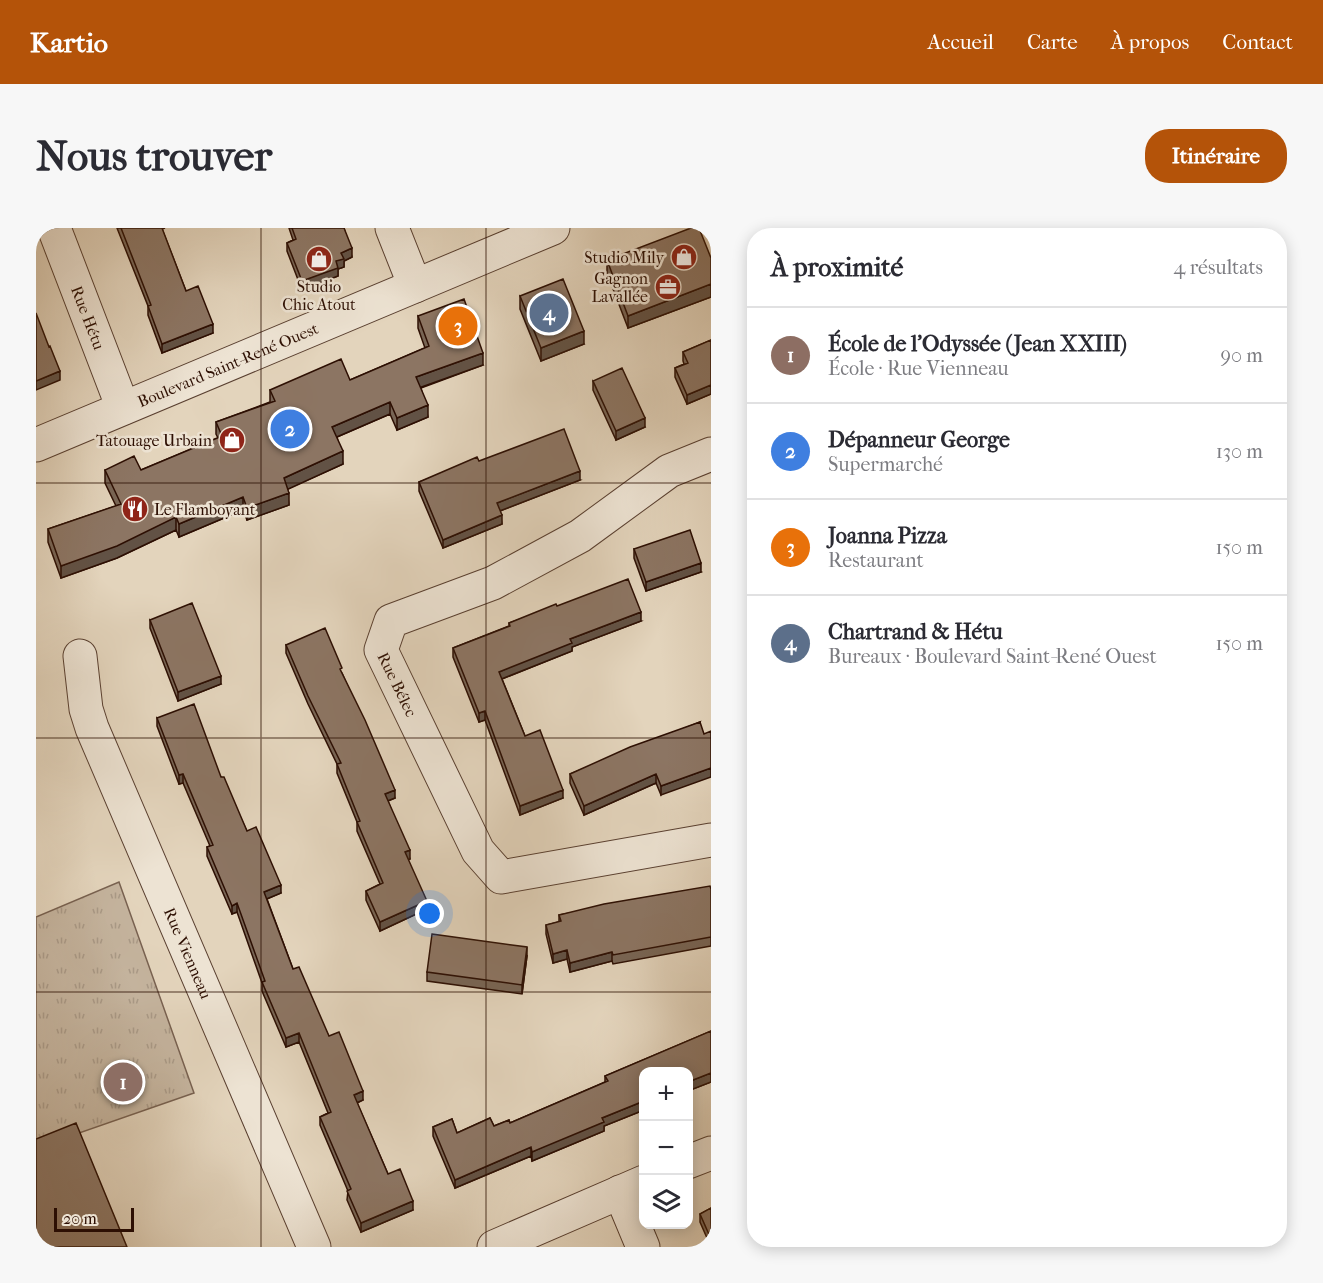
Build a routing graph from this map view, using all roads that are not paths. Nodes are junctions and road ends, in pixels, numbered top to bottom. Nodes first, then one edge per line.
1 (54, 228) edge
2 (392, 228) edge
3 (553, 228) edge
4 (415, 286) junction
5 (123, 408) junction
6 (36, 445) edge
7 (711, 454) edge
8 (80, 656) dead end
9 (711, 840) edge
10 (711, 1153) edge
11 (693, 1160) edge
12 (632, 1187) edge
13 (314, 1247) edge
14 (494, 1247) edge
15 (643, 1247) edge

1 - 5 street, Rue Hétu
2 - 4 street
3 - 4 street, Boulevard Saint-René Ouest
4 - 5 street, Boulevard Saint-René Ouest
5 - 6 street, Boulevard Saint-René Ouest
7 - 9 street, Rue Bélec
8 - 13 street, Rue Vienneau
10 - 11 street
12 - 14 street
12 - 15 street

